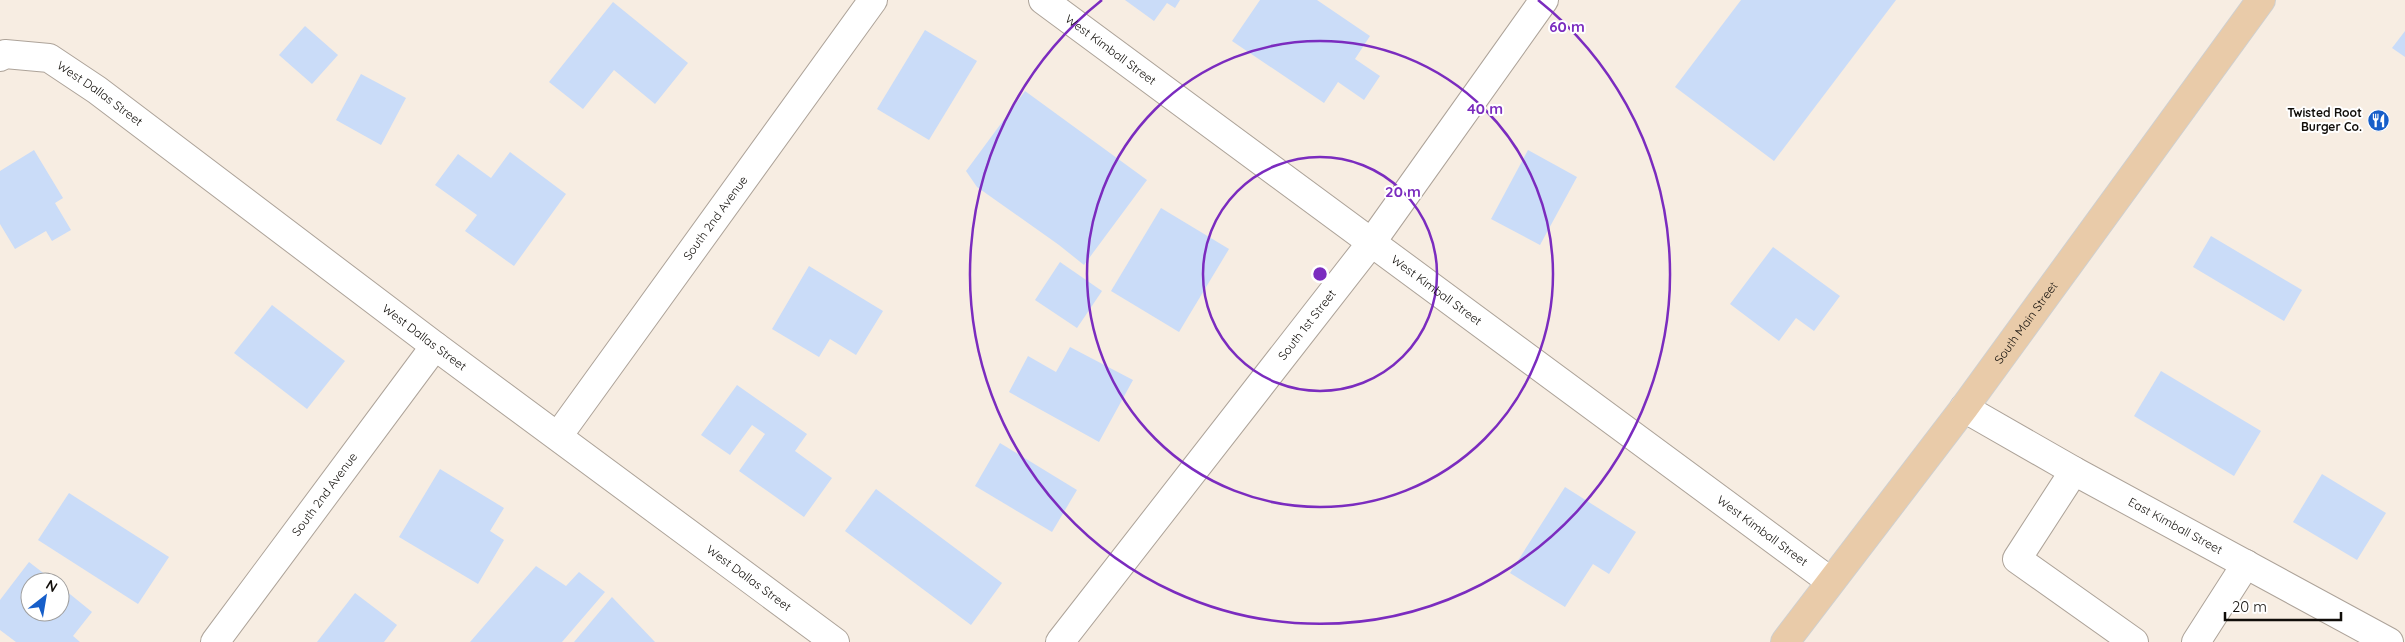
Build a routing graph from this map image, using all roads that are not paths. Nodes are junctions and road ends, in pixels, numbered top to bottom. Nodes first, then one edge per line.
1 (873, 0) edge
2 (1044, 0) edge
3 (1544, 0) edge
4 (2261, 0) edge
5 (3, 56) edge
6 (1371, 243) junction
7 (434, 346) junction
8 (1964, 408) junction
9 (558, 436) junction
10 (2074, 471) junction
11 (2246, 564) junction
12 (1830, 581) junction
13 (214, 642) edge
14 (835, 642) edge
15 (1060, 642) edge
16 (1785, 642) edge
17 (2134, 642) edge
18 (2196, 642) edge
19 (2389, 642) edge

1 - 9 street, South 2nd Avenue
2 - 6 street, West Kimball Street
3 - 6 street, South 1st Street
4 - 8 main road, South Main Street
5 - 7 street, West Dallas Street
6 - 12 street, West Kimball Street
6 - 15 street, South 1st Street
7 - 9 street, West Dallas Street
7 - 13 street, South 2nd Avenue
8 - 10 street, East Kimball Street
8 - 12 main road, South Main Street
9 - 14 street, West Dallas Street
10 - 11 street, East Kimball Street
10 - 17 street
11 - 18 street
11 - 19 street, East Kimball Street
12 - 16 main road, South Main Street

